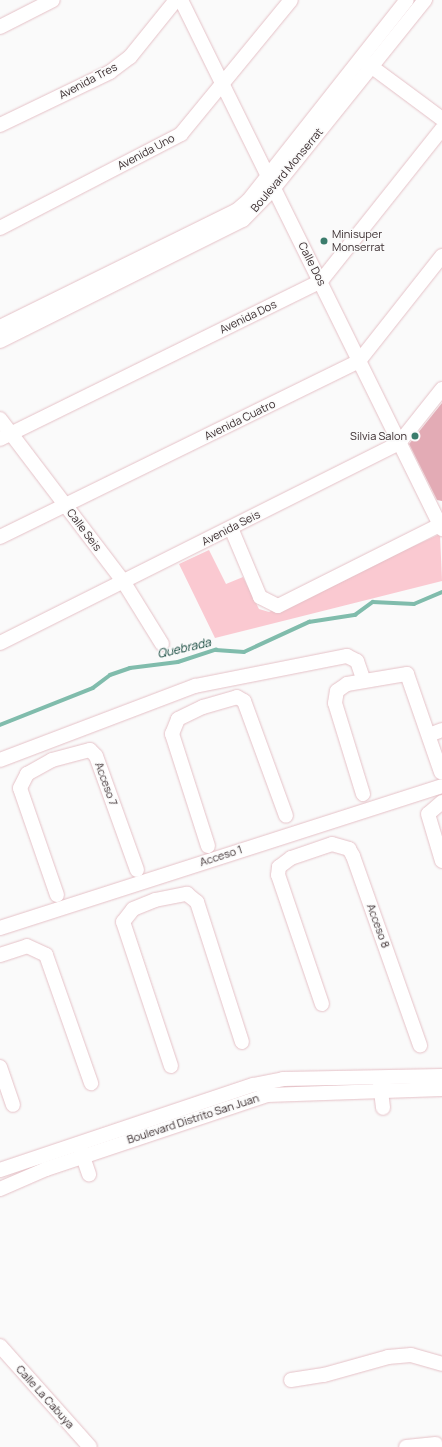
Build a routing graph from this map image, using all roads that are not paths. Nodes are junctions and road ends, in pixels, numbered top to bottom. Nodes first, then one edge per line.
1 (53, 0) edge
2 (176, 0) edge
3 (181, 0) edge
4 (291, 0) edge
5 (406, 0) edge
6 (425, 0) edge
7 (0, 27) edge
8 (366, 62) junction
9 (222, 86) junction
10 (442, 119) edge
11 (0, 125) edge
12 (442, 129) edge
13 (270, 184) junction
14 (0, 228) edge
15 (442, 256) edge
16 (321, 281) junction
17 (0, 327) edge
18 (0, 341) edge
19 (359, 361) junction
20 (442, 389) edge
21 (0, 419) edge
22 (6, 436) edge
23 (399, 443) junction
24 (66, 505) junction
25 (441, 527) edge
26 (231, 528) junction
27 (0, 537) edge
28 (123, 581) junction
29 (0, 643) edge
30 (162, 644) dead end
31 (364, 681) junction
32 (195, 686) junction
33 (203, 706) junction
34 (435, 732) edge
35 (46, 743) junction
36 (0, 760) edge
37 (52, 760) junction
38 (441, 779) edge
39 (363, 794) dead end
40 (442, 802) edge
41 (286, 816) dead end
42 (300, 831) junction
43 (208, 846) dead end
44 (306, 851) junction
45 (442, 861) edge
46 (137, 870) dead end
47 (149, 880) junction
48 (57, 894) dead end
49 (156, 900) junction
50 (0, 928) edge
51 (0, 955) edge
52 (322, 1004) dead end
53 (242, 1042) dead end
54 (420, 1045) dead end
55 (171, 1066) dead end
56 (1, 1073) edge
57 (379, 1076) junction
58 (442, 1076) edge
59 (91, 1083) dead end
60 (442, 1089) edge
61 (381, 1091) junction
62 (14, 1105) dead end
63 (383, 1108) dead end
64 (80, 1150) junction
65 (0, 1170) edge
66 (89, 1174) dead end
67 (0, 1189) edge
68 (0, 1346) edge
69 (442, 1364) edge
70 (291, 1380) dead end
71 (438, 1443) edge
72 (90, 1447) edge
73 (406, 1447) edge

1 - 7 street
2 - 11 street, Avenida Tres
3 - 9 street, Calle Dos
4 - 9 street, Avenida Uno
5 - 8 street, Boulevard Monserrat
6 - 8 street, Boulevard Monserrat
8 - 10 street
8 - 13 street, Boulevard Monserrat
9 - 13 street, Calle Dos
9 - 14 street, Avenida Uno
12 - 16 street, Avenida Dos
13 - 16 street, Calle Dos
13 - 17 street, Boulevard Monserrat
13 - 18 street, Boulevard Monserrat
15 - 19 street, Avenida Cuatro
16 - 19 street, Calle Dos
16 - 22 street, Avenida Dos
19 - 23 street, Calle Dos
19 - 24 street, Avenida Cuatro
20 - 23 street, Avenida Seis
21 - 22 street, Calle Seis
22 - 24 street, Calle Seis
23 - 25 street, Calle Dos
23 - 26 street, Avenida Seis
24 - 27 street, Avenida Cuatro
24 - 28 street, Calle Seis
25 - 26 street
26 - 28 street, Avenida Seis
28 - 29 street, Avenida Seis
28 - 30 street, Calle Seis
31 - 32 street
31 - 34 street
31 - 39 street
32 - 33 street
32 - 35 street
33 - 41 street
33 - 43 street
34 - 38 street
35 - 36 street
35 - 37 street
37 - 46 street, Acceso 7
37 - 48 street, Acceso 7
38 - 42 street, Acceso 1
40 - 45 street
42 - 44 street
42 - 47 street, Acceso 1
44 - 52 street
44 - 54 street, Acceso 8
47 - 49 street
47 - 50 street, Acceso 1
49 - 53 street
49 - 55 street
51 - 59 street
56 - 62 street
57 - 58 street, Boulevard Distrito San Juan
57 - 61 street
57 - 64 street, Boulevard Distrito San Juan
60 - 61 street, Boulevard Distrito San Juan
61 - 63 street
61 - 64 street, Boulevard Distrito San Juan
64 - 65 street, Boulevard Distrito San Juan
64 - 66 street
64 - 67 street, Boulevard Distrito San Juan
68 - 72 street, Calle La Cabuya
69 - 70 street
71 - 73 street

